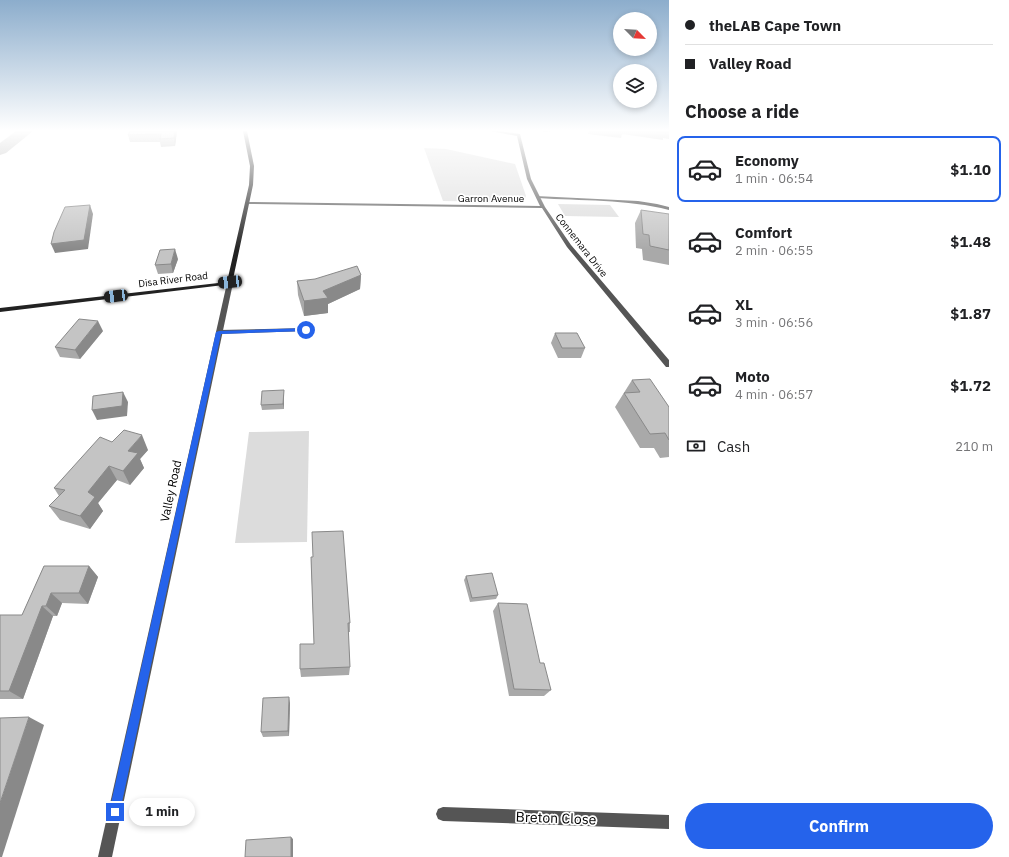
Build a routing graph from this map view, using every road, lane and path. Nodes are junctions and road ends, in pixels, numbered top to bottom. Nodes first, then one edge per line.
1 (252, 171) edge
2 (527, 171) edge
3 (538, 197) junction
4 (248, 203) junction
5 (543, 207) junction
6 (669, 209) edge
7 (230, 282) junction
8 (0, 310) edge
9 (306, 330) dead end
10 (219, 332) junction
11 (669, 365) edge
12 (443, 814) dead end
13 (669, 822) edge
14 (105, 857) edge

1 - 4 street, Valley Road
2 - 3 street, Connemara Drive
3 - 5 street, Connemara Drive
3 - 6 street
4 - 5 street, Garron Avenue
4 - 7 street, Valley Road
5 - 11 street, Connemara Drive
7 - 8 street, Disa River Road
7 - 10 street, Valley Road
9 - 10 street
10 - 14 street, Valley Road
12 - 13 street, Breton Close

